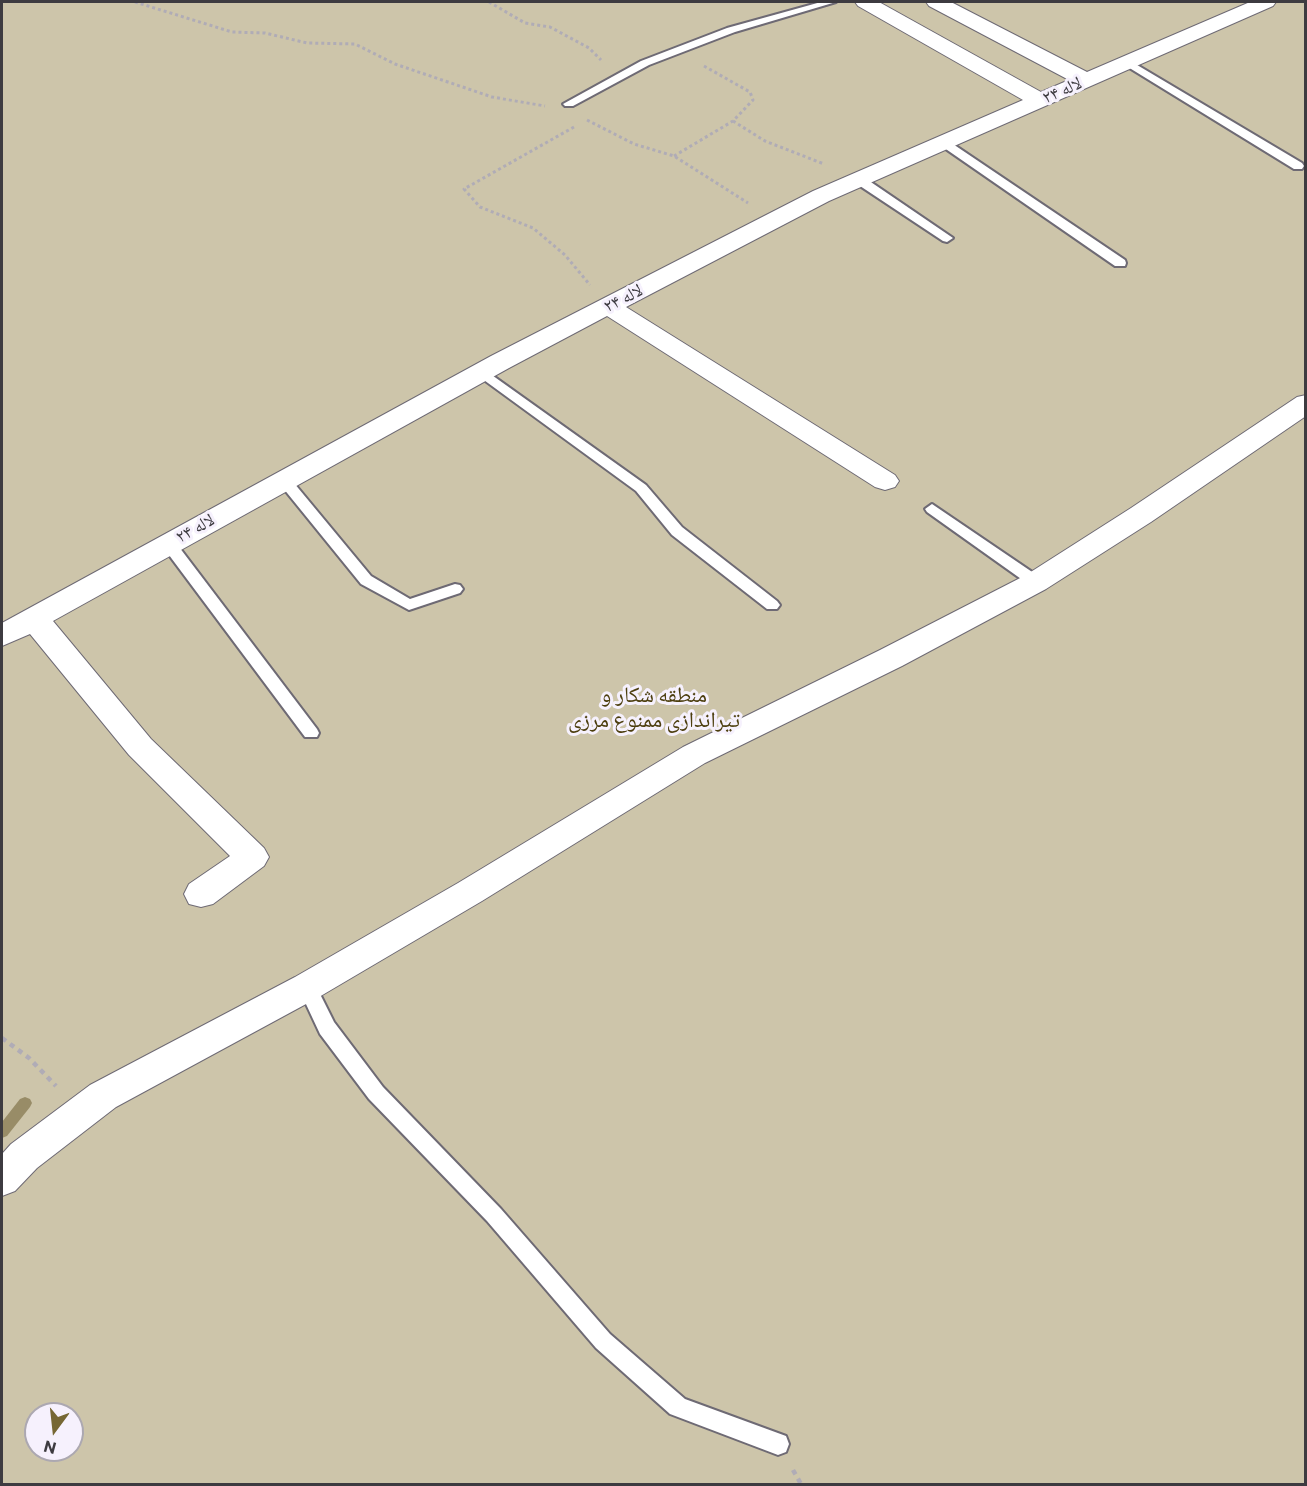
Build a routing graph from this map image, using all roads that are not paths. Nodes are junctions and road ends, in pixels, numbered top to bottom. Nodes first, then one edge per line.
1 (831, 2) edge
2 (865, 2) edge
3 (936, 2) edge
4 (1266, 2) edge
5 (1127, 62) junction
6 (1085, 80) junction
7 (1040, 100) junction
8 (569, 104) road end
9 (944, 142) junction
10 (1298, 166) dead end
11 (858, 179) junction
12 (947, 238) dead end
13 (1120, 263) dead end
14 (608, 306) junction
15 (482, 372) junction
16 (1305, 403) edge
17 (284, 480) junction
18 (885, 481) dead end
19 (932, 509) dead end
20 (168, 543) junction
21 (1036, 582) junction
22 (455, 589) dead end
23 (772, 605) dead end
24 (33, 617) junction
25 (2, 636) edge
26 (311, 733) dead end
27 (201, 894) dead end
28 (307, 987) junction
29 (2, 1179) edge
30 (778, 1444) dead end

1 - 8 lane
2 - 7 street
3 - 6 street
4 - 5 street, لاله ۲۴
5 - 6 street, لاله ۲۴
5 - 10 lane
6 - 7 street, لاله ۲۴
7 - 9 street, لاله ۲۴
9 - 11 street, لاله ۲۴
9 - 13 lane
11 - 12 lane
11 - 14 street, لاله ۲۴
14 - 15 street, لاله ۲۴
14 - 18 street
15 - 17 street, لاله ۲۴
15 - 23 lane
16 - 21 street
17 - 20 street, لاله ۲۴
17 - 22 lane
19 - 21 lane
20 - 24 street, لاله ۲۴
20 - 26 lane
21 - 28 street
24 - 25 street, لاله ۲۴
24 - 27 street
28 - 29 street
28 - 30 lane

